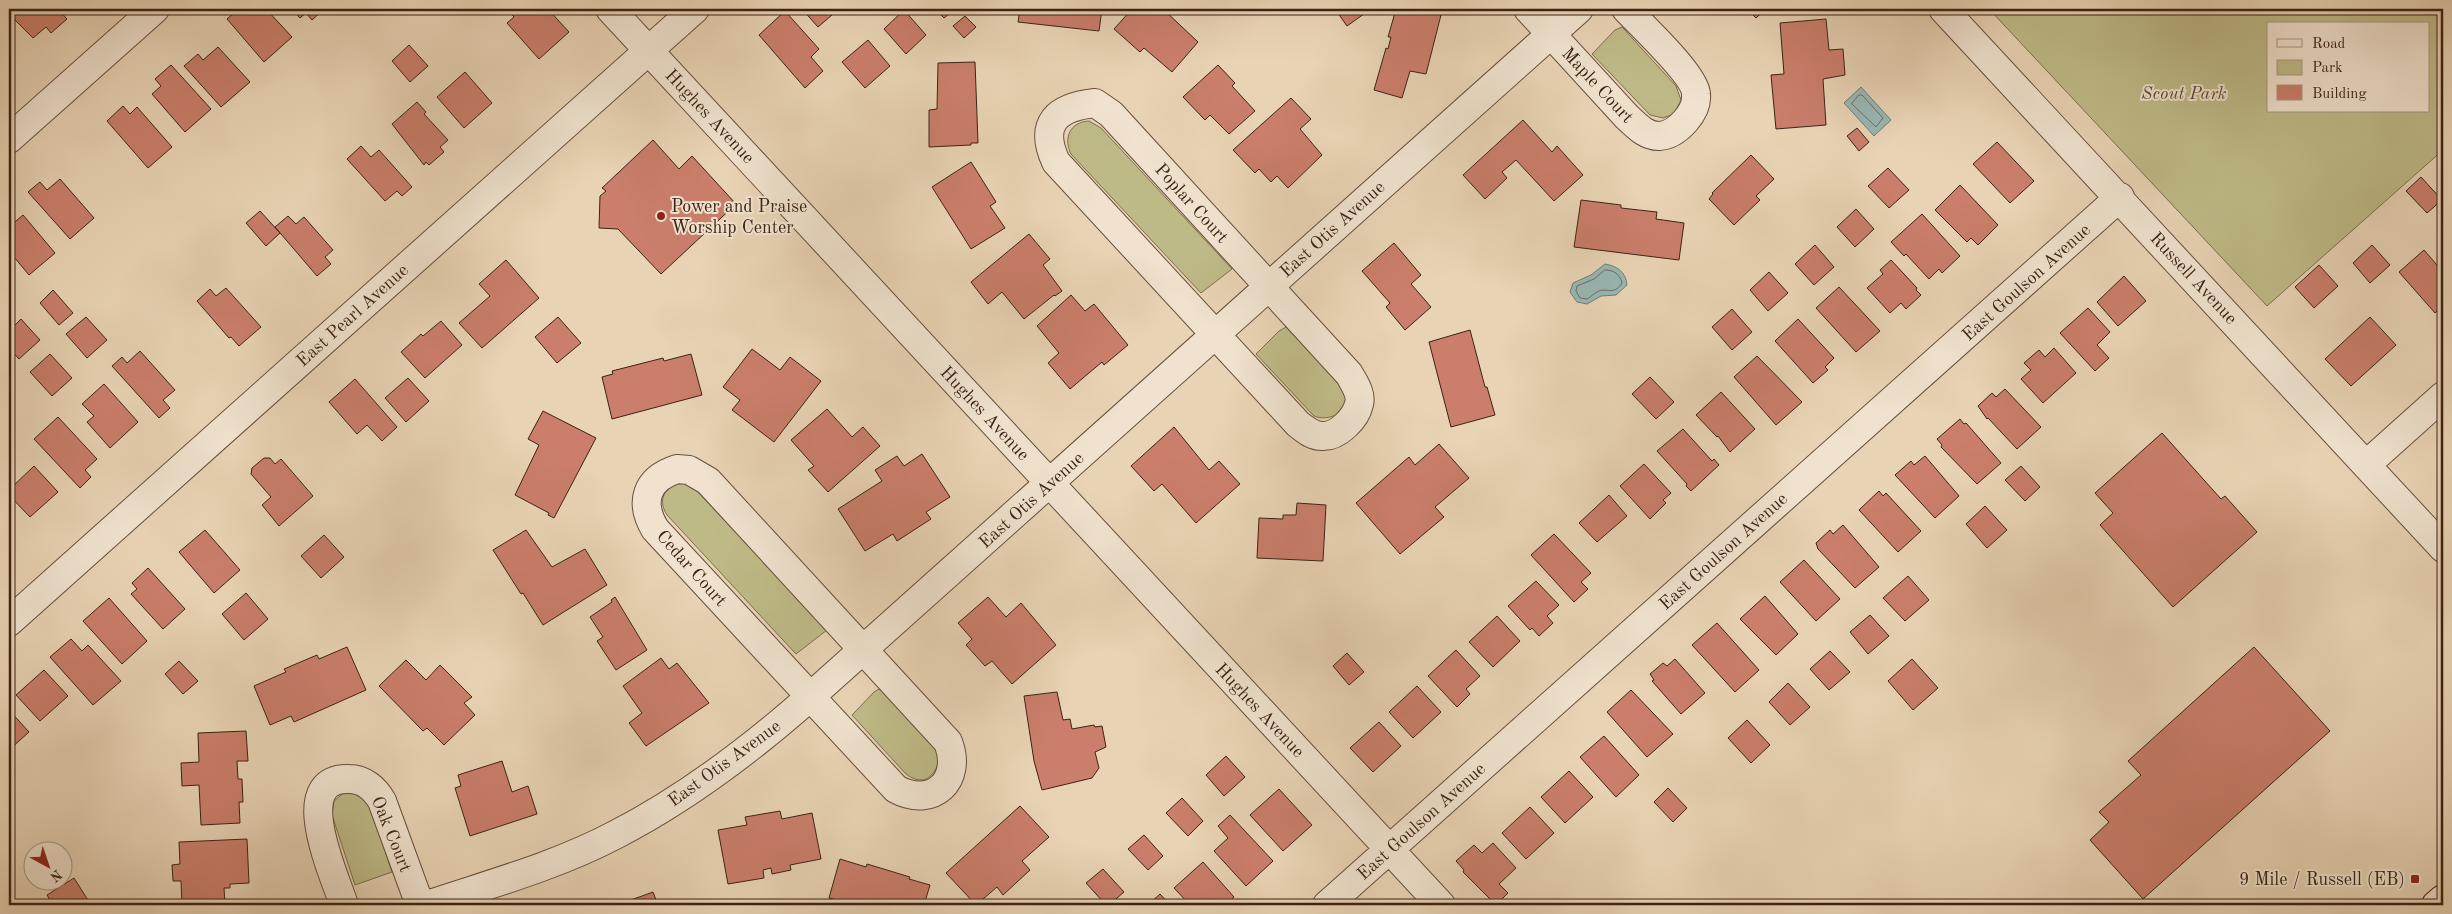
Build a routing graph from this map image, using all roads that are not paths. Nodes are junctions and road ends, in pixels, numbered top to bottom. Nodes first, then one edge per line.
1 (155, 9) edge
2 (610, 9) edge
3 (695, 9) edge
4 (1528, 9) edge
5 (1579, 9) edge
6 (1626, 9) edge
7 (1944, 9) edge
8 (1552, 34) junction
9 (648, 50) junction
10 (9, 139) edge
11 (2120, 197) junction
12 (1268, 286) junction
13 (1215, 334) junction
14 (2443, 396) edge
15 (2366, 465) junction
16 (1050, 483) junction
17 (2443, 548) edge
18 (9, 622) edge
19 (864, 649) junction
20 (810, 697) junction
21 (1389, 849) junction
22 (468, 899) edge
23 (2443, 899) edge
24 (344, 905) edge
25 (420, 905) edge
26 (427, 905) edge
27 (1326, 905) edge
28 (1441, 905) edge
29 (2436, 905) edge

1 - 10 street
2 - 9 street, Hughes Avenue
3 - 9 street, East Pearl Avenue
4 - 8 street, Maple Court
5 - 8 street, East Otis Avenue
6 - 8 street, Maple Court
7 - 11 street, Russell Avenue
8 - 12 street, East Otis Avenue
9 - 16 street, Hughes Avenue
9 - 18 street, East Pearl Avenue
11 - 15 street, Russell Avenue
11 - 21 street, East Goulson Avenue
12 - 13 street, East Otis Avenue
12 - 13 street, Poplar Court
12 - 13 street, Poplar Court
13 - 16 street, East Otis Avenue
14 - 15 street
15 - 17 street, Russell Avenue
16 - 19 street, East Otis Avenue
16 - 21 street, Hughes Avenue
19 - 20 street, East Otis Avenue
19 - 20 street, Cedar Court
19 - 20 street, Cedar Court
20 - 22 street, East Otis Avenue
21 - 27 street, East Goulson Avenue
21 - 28 street, Hughes Avenue
22 - 26 street, East Otis Avenue
23 - 29 street
24 - 25 street, Oak Court

